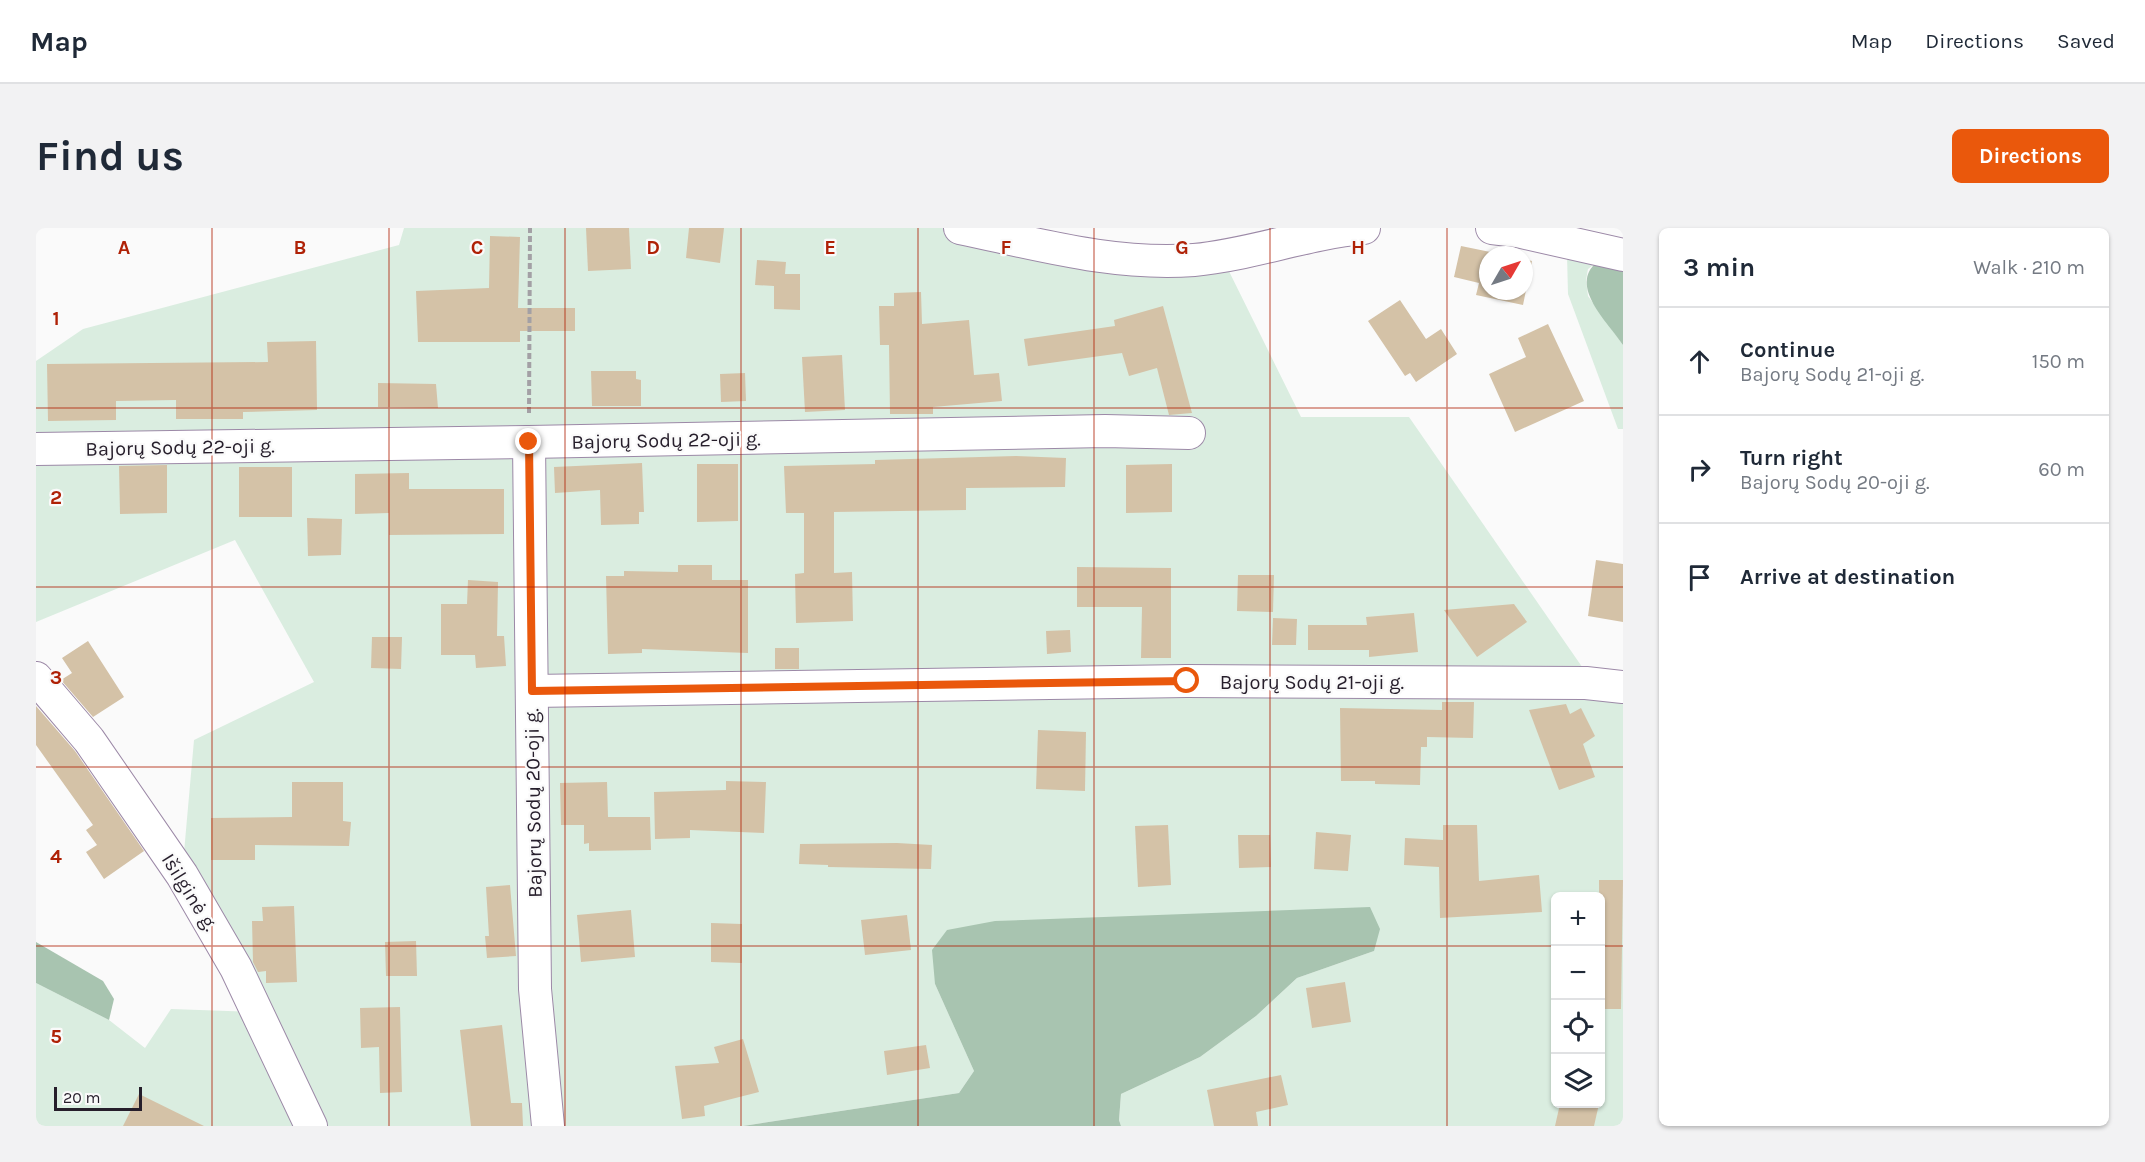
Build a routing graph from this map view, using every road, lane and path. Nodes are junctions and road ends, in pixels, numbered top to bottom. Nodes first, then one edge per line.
1 (530, 228) edge
2 (960, 228) edge
3 (1364, 228) edge
4 (1492, 228) edge
5 (1623, 255) edge
6 (1189, 434) dead end
7 (529, 442) junction
8 (36, 449) edge
9 (36, 678) edge
10 (1623, 687) edge
11 (532, 691) junction
12 (311, 1126) edge
13 (549, 1126) edge

1 - 7 path
2 - 3 street
4 - 5 street
6 - 7 street, Bajorų Sodų 22-oji g.
7 - 8 street, Bajorų Sodų 22-oji g.
7 - 11 street, Bajorų Sodų 20-oji g.
9 - 12 street, Išilginė g.
10 - 11 street, Bajorų Sodų 21-oji g.
11 - 13 street, Bajorų Sodų 20-oji g.

